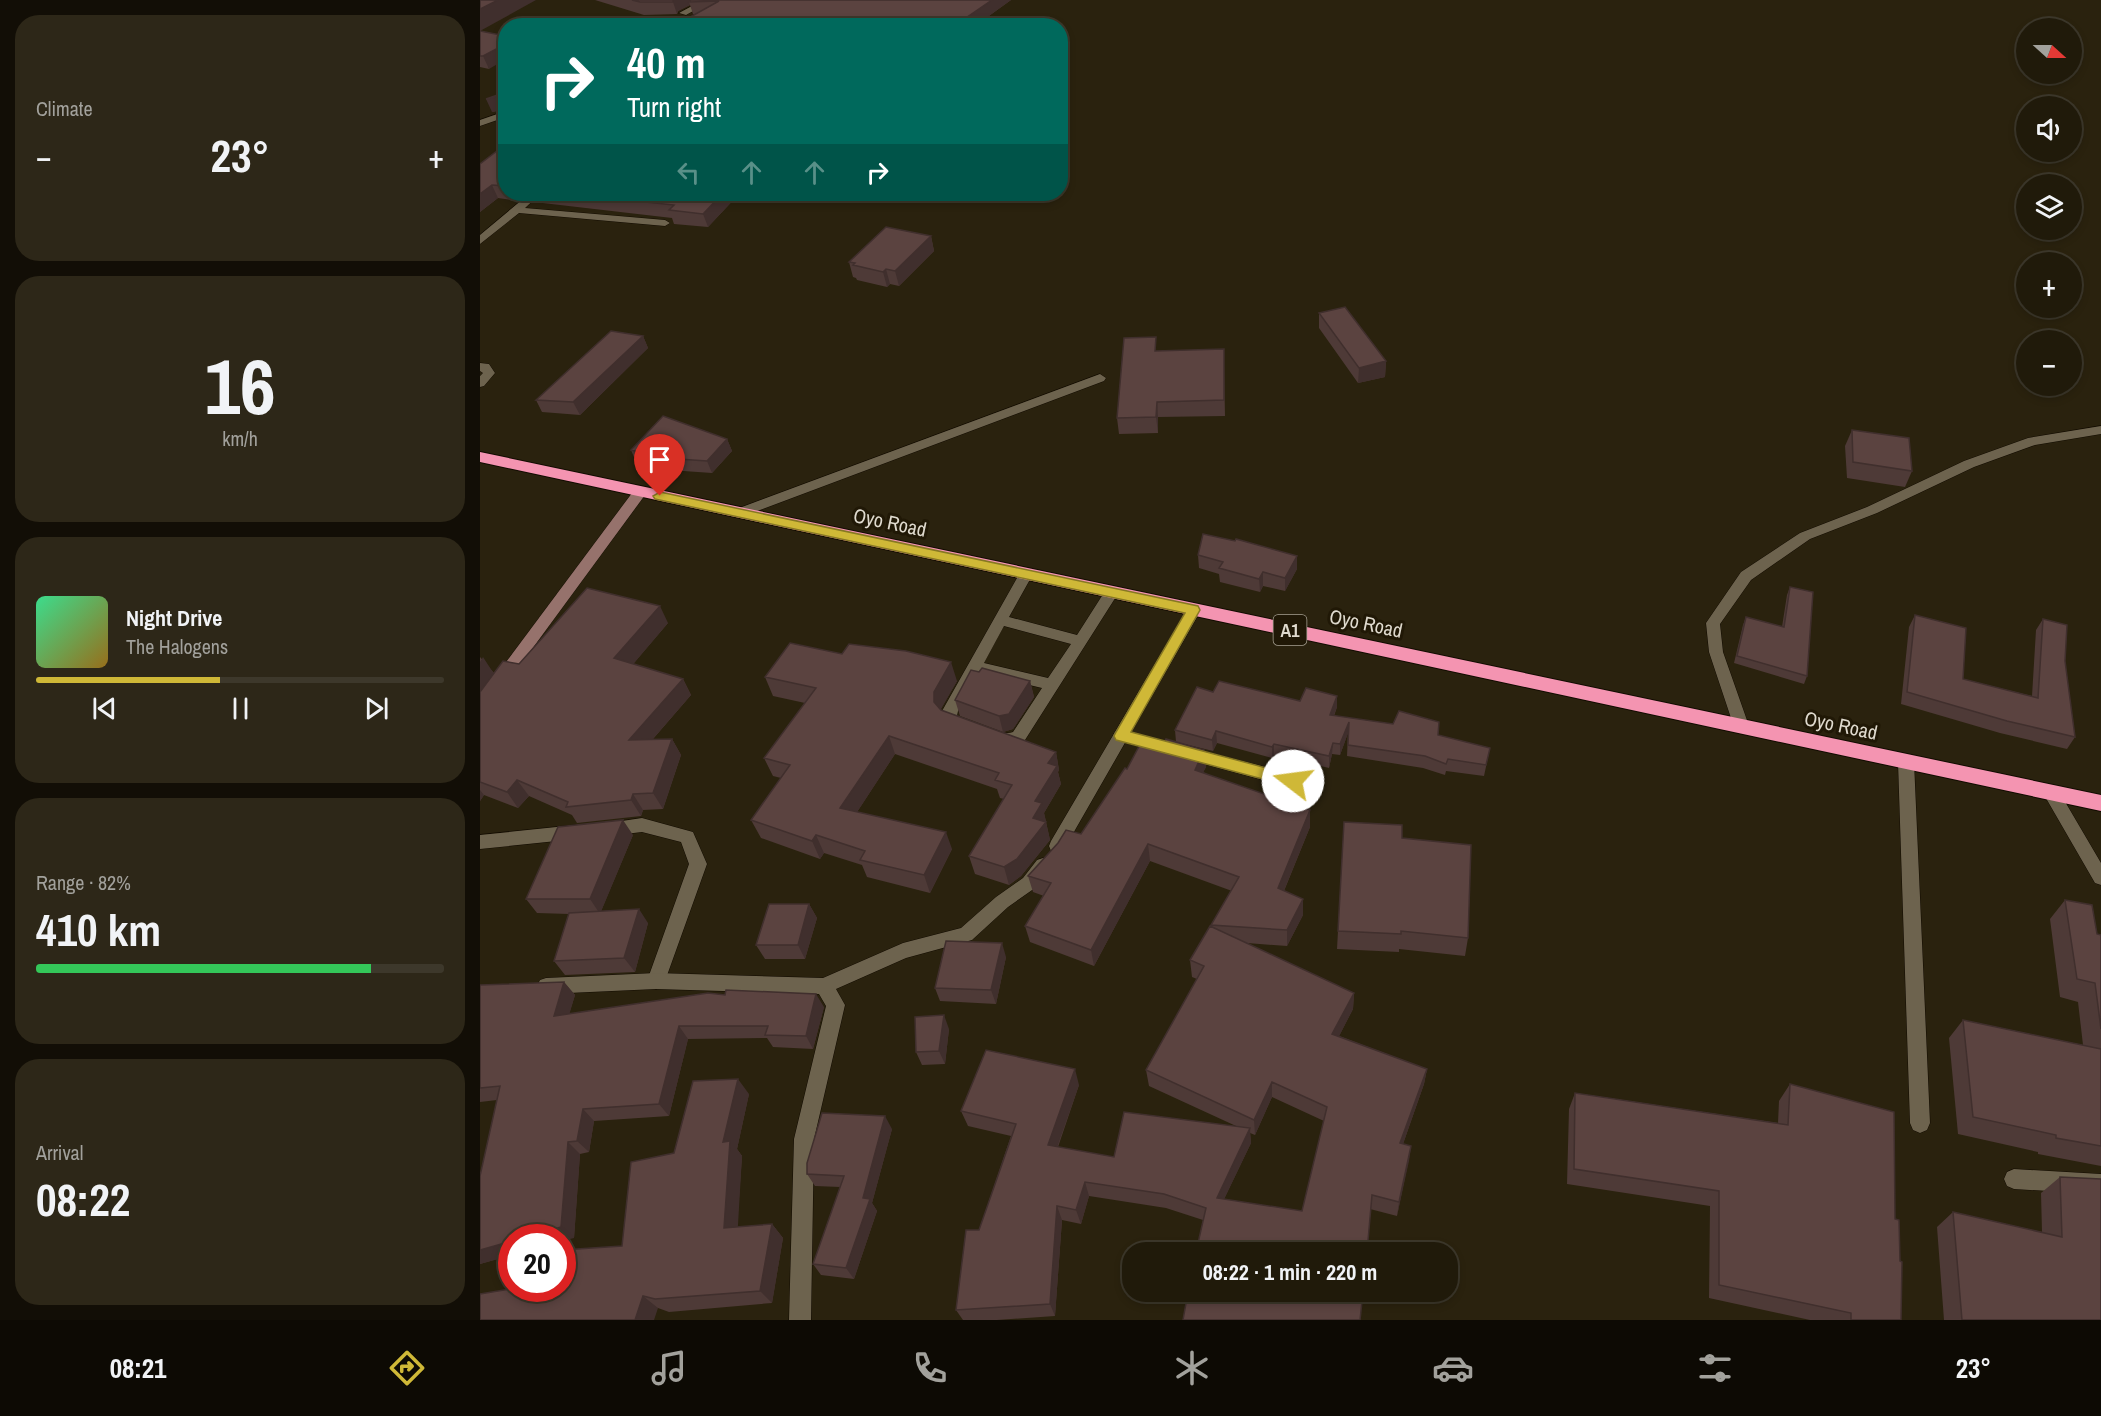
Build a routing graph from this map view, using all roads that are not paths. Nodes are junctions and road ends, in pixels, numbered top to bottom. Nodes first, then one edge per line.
1 (686, 0) edge
2 (709, 0) edge
3 (683, 13) junction
4 (681, 18) edge
5 (498, 117) edge
6 (480, 123) edge
7 (528, 201) edge
8 (517, 210) junction
9 (664, 223) dead end
10 (480, 241) edge
11 (480, 367) edge
12 (1100, 378) dead end
13 (480, 383) edge
14 (2101, 429) edge
15 (480, 457) edge
16 (640, 492) junction
17 (739, 513) junction
18 (1026, 574) junction
19 (1112, 592) junction
20 (1194, 610) junction
21 (1000, 620) junction
22 (1081, 641) junction
23 (975, 666) junction
24 (1052, 685) junction
25 (480, 709) edge
26 (1741, 726) junction
27 (1121, 736) junction
28 (1906, 762) junction
29 (1293, 781) dead end
30 (2051, 793) junction
31 (2101, 803) edge
32 (480, 842) edge
33 (2101, 878) edge
34 (656, 981) junction
35 (824, 986) junction
36 (528, 987) edge
37 (1920, 1123) dead end
38 (2014, 1179) dead end
39 (2101, 1184) edge
40 (800, 1320) edge

1 - 3 street
2 - 3 street
3 - 4 street
5 - 6 street
7 - 8 street
8 - 9 street
8 - 10 street
11 - 13 street
12 - 17 street
14 - 26 street
15 - 16 highway, Oyo Road / A1
16 - 17 highway, Oyo Road / A1
16 - 25 street
17 - 18 highway, Oyo Road / A1
18 - 19 highway, Oyo Road / A1
18 - 21 street
19 - 20 highway, Oyo Road / A1
19 - 22 street
20 - 26 highway, Oyo Road / A1
20 - 27 street
21 - 22 street
21 - 23 street
22 - 24 street
23 - 24 street
23 - 24 street
26 - 28 highway, Oyo Road / A1
27 - 29 street
27 - 35 street
28 - 30 highway, Oyo Road / A1
28 - 37 street
30 - 31 highway, Oyo Road / A1
30 - 33 street
32 - 34 street
34 - 35 street
34 - 36 street
35 - 40 street
38 - 39 street

